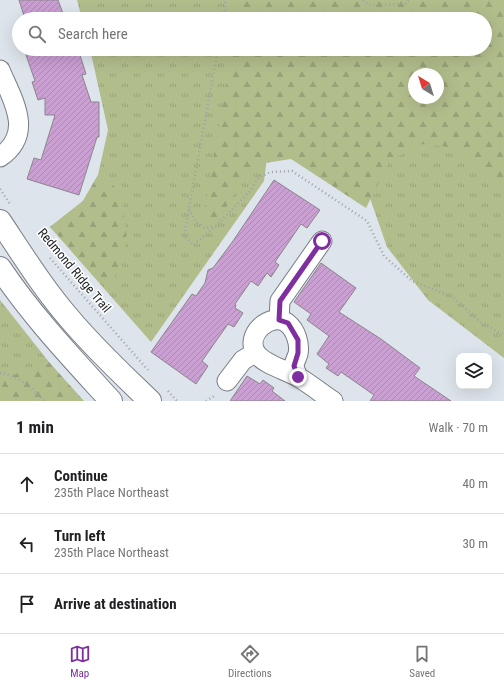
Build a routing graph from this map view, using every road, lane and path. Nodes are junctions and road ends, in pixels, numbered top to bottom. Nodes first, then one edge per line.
1 (226, 0) edge
2 (363, 0) edge
3 (410, 0) edge
4 (224, 12) edge
5 (217, 56) edge
6 (0, 70) edge
7 (0, 157) edge
8 (0, 189) edge
9 (189, 208) junction
10 (6, 214) edge
11 (217, 225) junction
12 (322, 241) dead end
13 (47, 254) dead end
14 (0, 268) edge
15 (279, 320) junction
16 (504, 335) edge
17 (256, 353) junction
18 (139, 360) dead end
19 (0, 373) edge
20 (298, 377) junction
21 (227, 381) dead end
22 (44, 401) edge
23 (111, 401) edge
24 (150, 401) edge
25 (333, 401) edge

1 - 4 path
2 - 3 path
5 - 9 path
6 - 7 street
8 - 10 path
9 - 11 path
9 - 11 path
10 - 24 street
11 - 16 path
12 - 15 street
13 - 18 path, Redmond Ridge Trail
14 - 23 street
15 - 17 street
15 - 20 street
17 - 20 street
17 - 21 street
19 - 22 path
20 - 25 street

